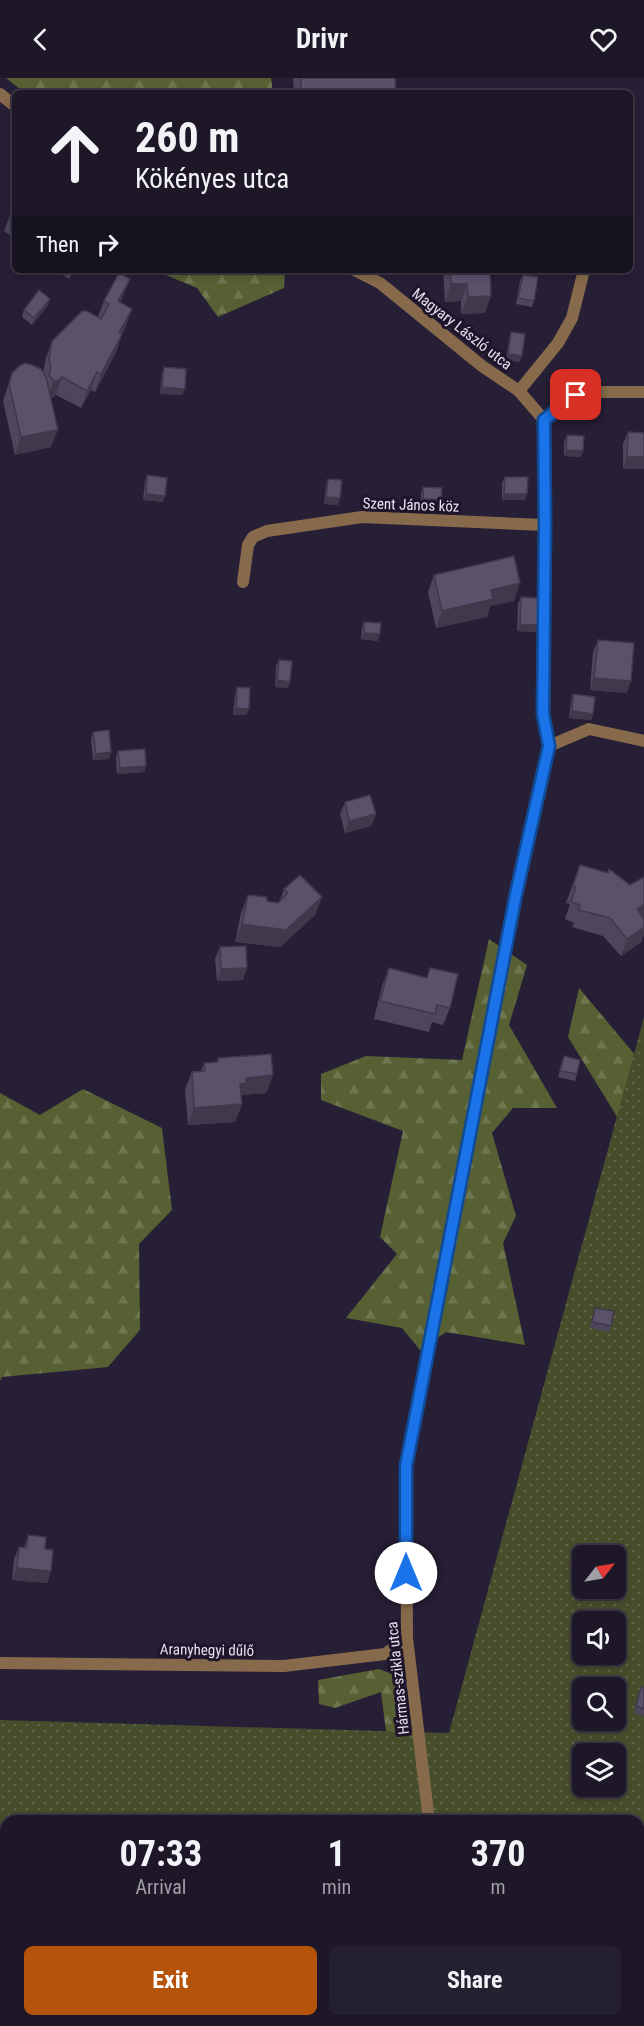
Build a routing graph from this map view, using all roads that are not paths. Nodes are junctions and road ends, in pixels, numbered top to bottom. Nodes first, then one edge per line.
1 (0, 94) edge
2 (12, 104) edge
3 (360, 273) edge
4 (583, 273) edge
5 (519, 391) junction
6 (644, 392) edge
7 (544, 420) junction
8 (545, 525) junction
9 (243, 582) dead end
10 (644, 741) edge
11 (549, 746) junction
12 (406, 1638) junction
13 (0, 1663) edge
14 (428, 1815) edge

1 - 2 street
3 - 5 street, Magyary László utca
4 - 5 street
5 - 7 street, Magyary László utca
6 - 7 street
7 - 8 street
8 - 9 street, Szent János köz
8 - 11 street
10 - 11 street
11 - 12 street, Hármas-szikla utca
12 - 13 street, Aranyhegyi dűlő
12 - 14 street, Hármas-szikla utca

